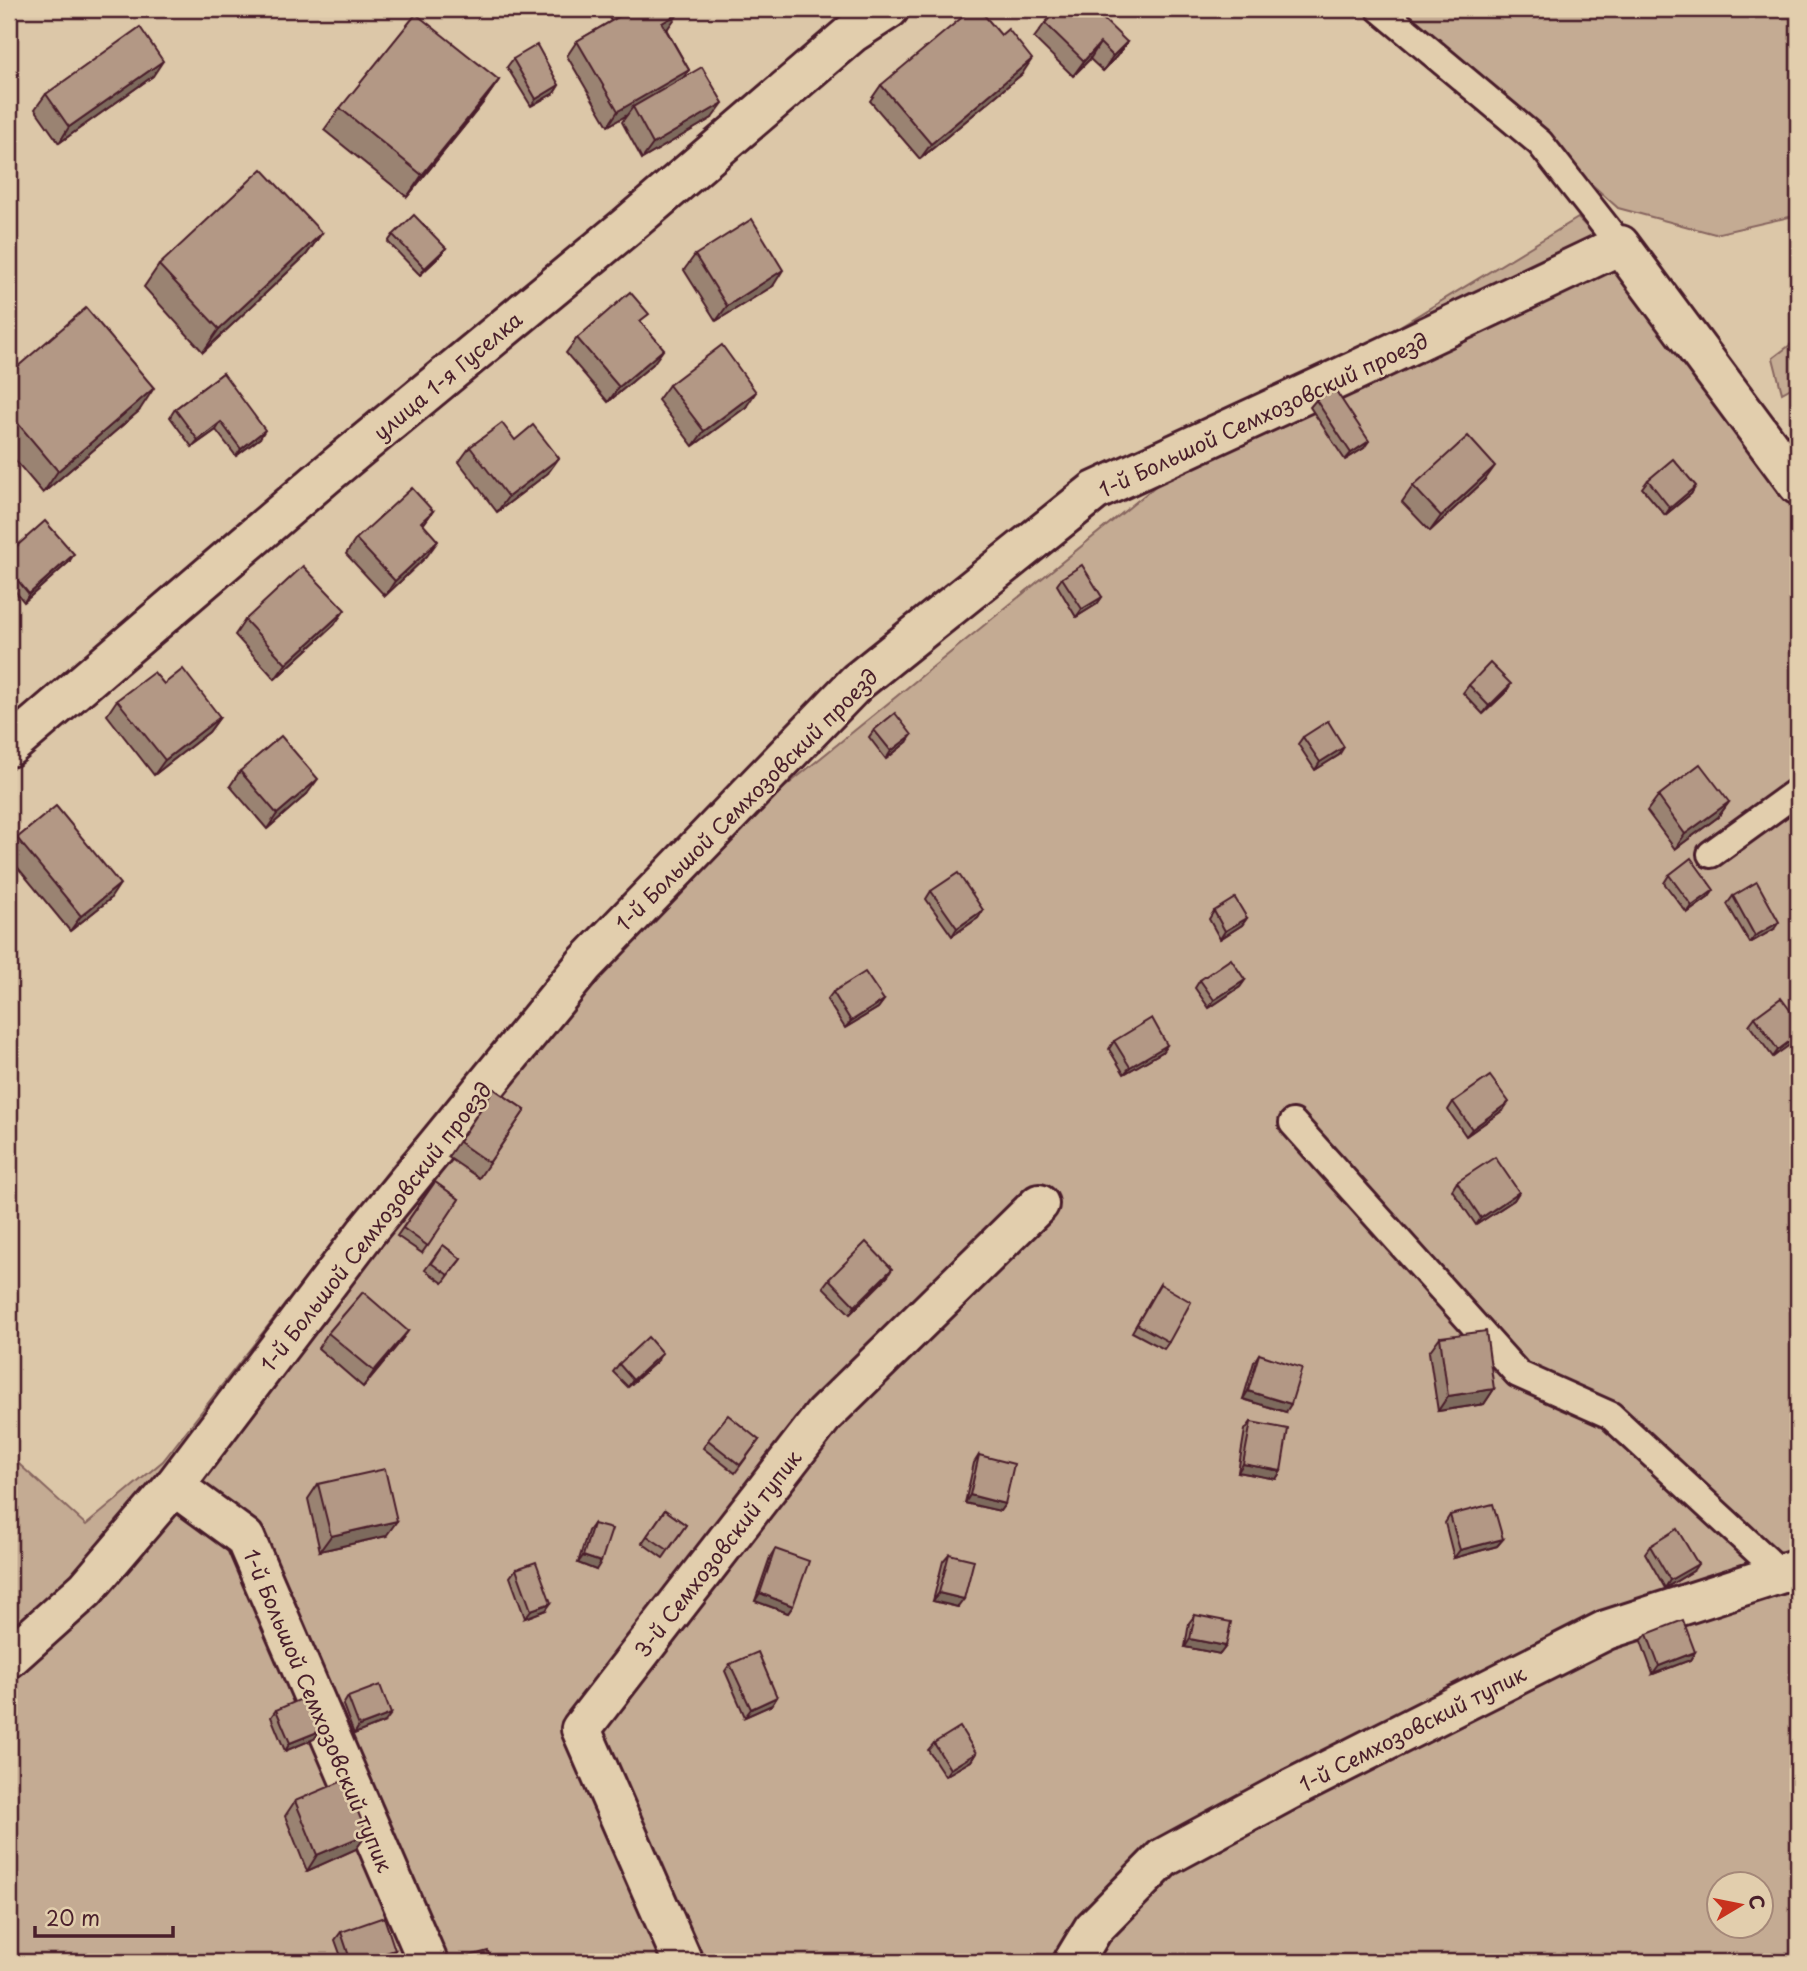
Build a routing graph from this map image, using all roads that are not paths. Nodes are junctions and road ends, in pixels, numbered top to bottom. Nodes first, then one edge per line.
1 (889, 9) edge
2 (1380, 9) edge
3 (1619, 245) junction
4 (1798, 485) edge
5 (9, 747) edge
6 (1798, 791) edge
7 (1711, 854) dead end
8 (1293, 1122) dead end
9 (1039, 1203) dead end
10 (174, 1486) junction
11 (1790, 1570) edge
12 (9, 1658) edge
13 (428, 1962) edge
14 (683, 1962) edge
15 (1073, 1962) edge

1 - 5 street, улица 1-я Гуселка
2 - 3 lane
3 - 4 street
3 - 10 street, 1-й Большой Семхозовский проезд
6 - 7 lane
8 - 11 lane
9 - 14 street, 3-й Семхозовский тупик
10 - 12 street, 1-й Большой Семхозовский проезд
10 - 13 street, 1-й Большой Семхозовский тупик
11 - 15 street, 1-й Семхозовский тупик

